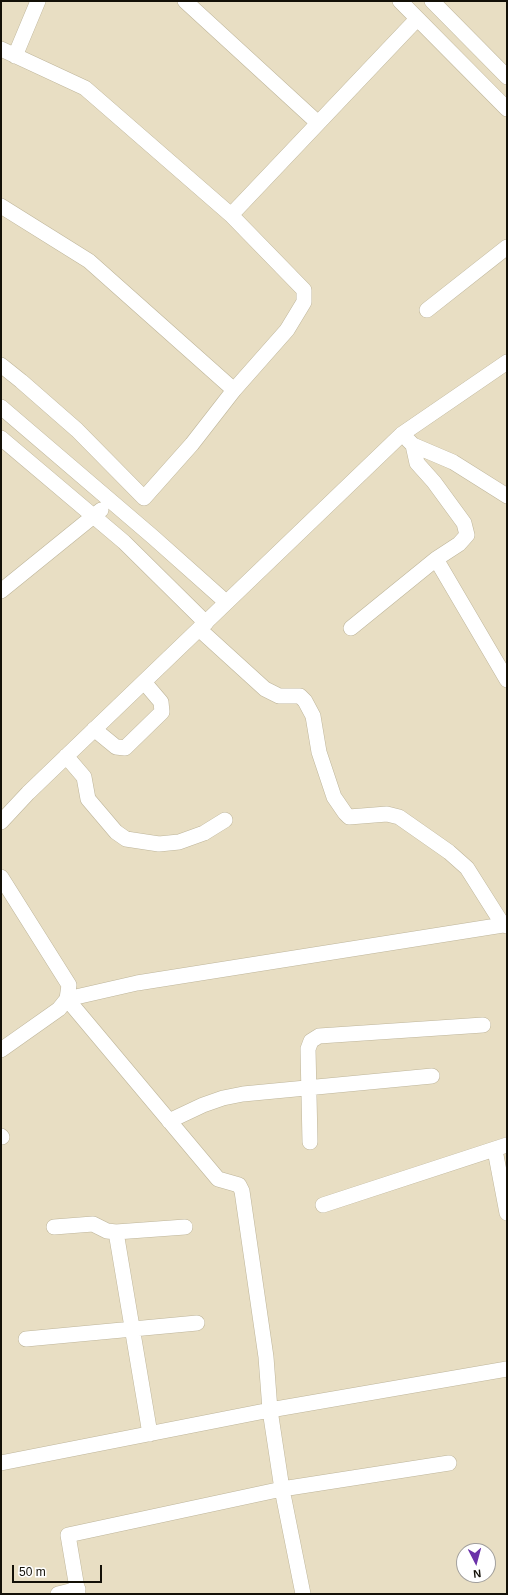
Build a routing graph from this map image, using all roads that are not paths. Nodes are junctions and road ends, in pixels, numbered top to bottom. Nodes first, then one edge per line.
1 (38, 1) edge
2 (185, 1) edge
3 (400, 1) edge
4 (432, 1) edge
5 (417, 19) junction
6 (1, 49) edge
7 (15, 56) junction
8 (507, 77) edge
9 (507, 109) edge
10 (318, 123) junction
11 (1, 206) edge
12 (231, 215) junction
13 (507, 247) edge
14 (427, 310) dead end
15 (507, 362) edge
16 (1, 365) edge
17 (234, 390) junction
18 (1, 407) edge
19 (1, 438) edge
20 (408, 440) junction
21 (507, 496) edge
22 (111, 502) junction
23 (94, 516) junction
24 (436, 559) junction
25 (1, 591) edge
26 (226, 602) junction
27 (202, 626) junction
28 (350, 628) dead end
29 (507, 680) edge
30 (144, 682) junction
31 (94, 729) junction
32 (66, 756) junction
33 (226, 820) dead end
34 (1, 822) edge
35 (1, 877) edge
36 (505, 926) edge
37 (67, 999) junction
38 (483, 1025) dead end
39 (1, 1050) edge
40 (432, 1076) dead end
41 (309, 1087) junction
42 (169, 1121) junction
43 (310, 1142) dead end
44 (501, 1147) edge
45 (323, 1205) dead end
46 (507, 1213) edge
47 (54, 1227) dead end
48 (185, 1227) dead end
49 (116, 1232) junction
50 (197, 1323) dead end
51 (132, 1328) junction
52 (26, 1339) dead end
53 (507, 1369) edge
54 (270, 1410) junction
55 (150, 1434) junction
56 (1, 1463) edge
57 (449, 1463) dead end
58 (282, 1489) junction
59 (78, 1592) edge
60 (58, 1594) edge
61 (303, 1594) edge

1 - 7 street
2 - 10 street
3 - 5 street
4 - 8 street
5 - 9 street
5 - 10 street
6 - 7 street
7 - 12 street
10 - 12 street
11 - 17 street
12 - 17 street
13 - 14 street
15 - 20 street
16 - 17 street
18 - 22 street
19 - 23 street
20 - 21 street
20 - 24 street
20 - 26 street
22 - 23 street
22 - 26 street
23 - 25 street
23 - 27 street
24 - 28 street
24 - 29 street
26 - 27 street
27 - 30 street
27 - 36 street
30 - 31 street
30 - 31 street
31 - 32 street
32 - 33 street
32 - 34 street
35 - 37 street
36 - 37 street
37 - 39 street
37 - 42 street
38 - 41 street
40 - 41 street
41 - 42 street
41 - 43 street
42 - 54 street
44 - 45 street
44 - 46 street
47 - 49 street
48 - 49 street
49 - 51 street
50 - 51 street
51 - 52 street
51 - 55 street
53 - 54 street
54 - 55 street
54 - 58 street
55 - 56 street
57 - 58 street
58 - 59 street
58 - 61 street
59 - 60 street

